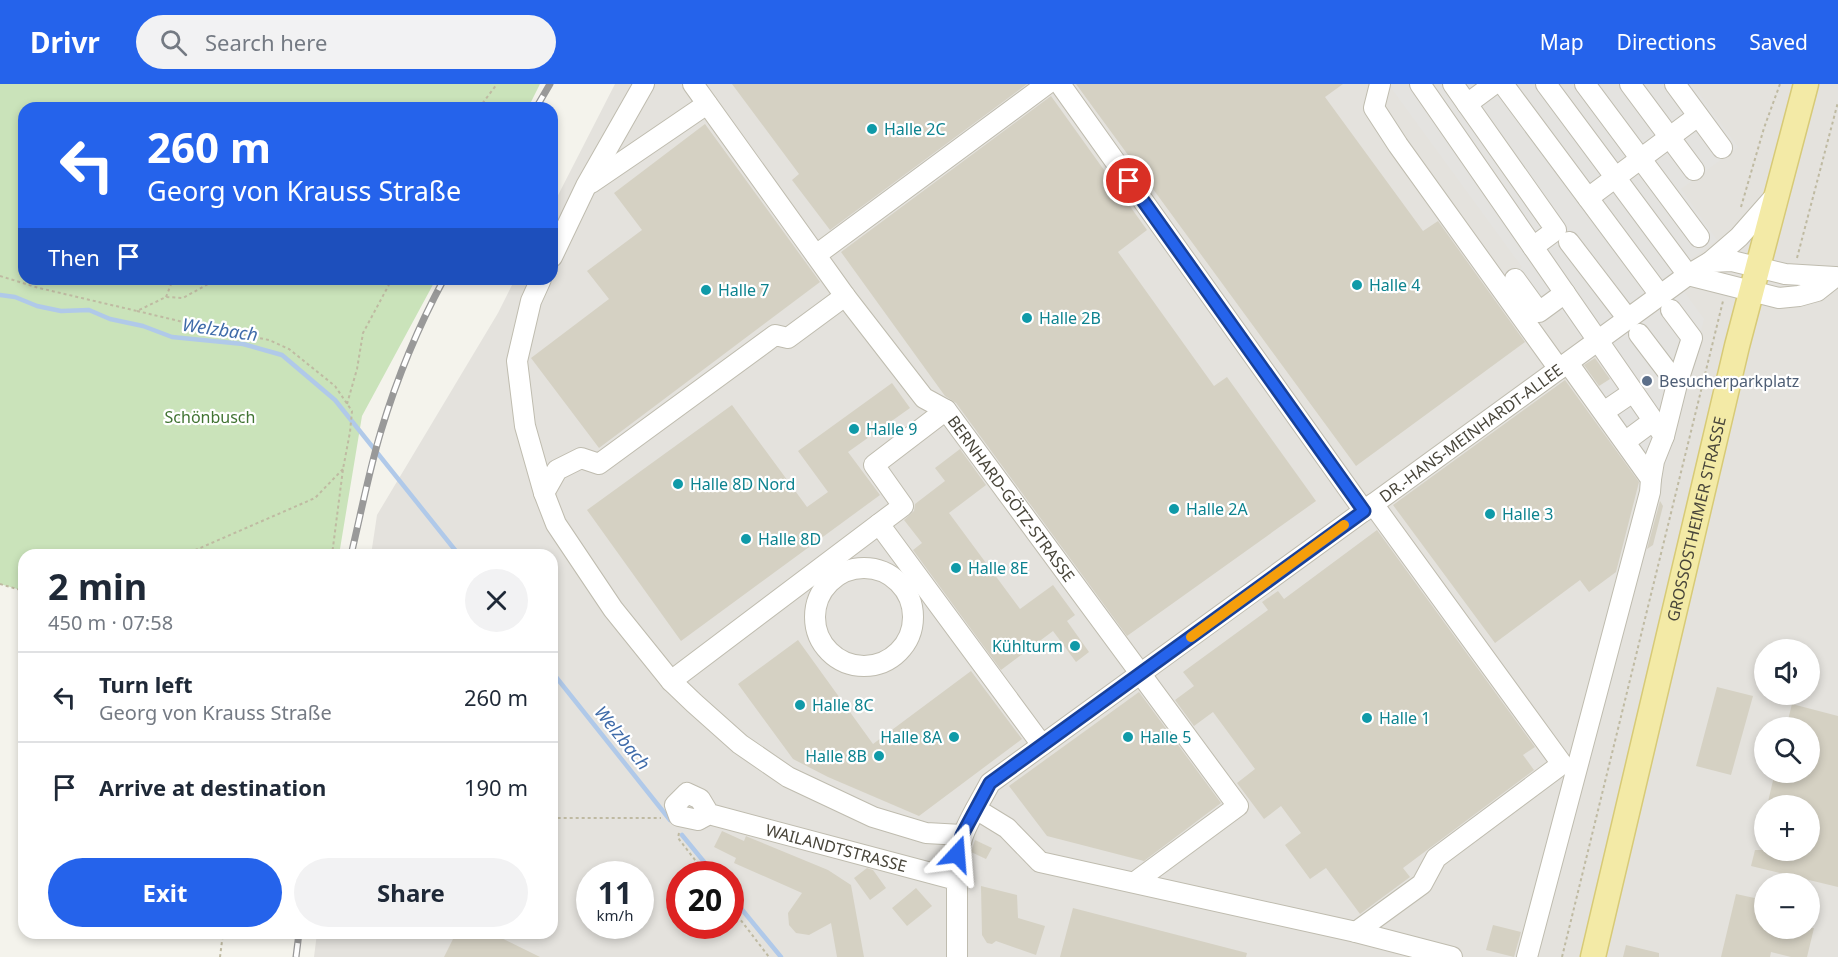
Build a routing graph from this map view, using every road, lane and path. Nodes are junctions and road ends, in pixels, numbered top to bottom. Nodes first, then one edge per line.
1 (497, 84) edge
2 (644, 84) edge
3 (693, 84) edge
4 (1047, 84) edge
5 (1060, 84) edge
6 (1380, 84) edge
7 (1420, 84) edge
8 (1453, 84) edge
9 (1494, 84) edge
10 (1503, 84) edge
11 (1546, 84) edge
12 (1585, 84) edge
13 (1630, 84) edge
14 (1675, 84) edge
15 (1780, 84) edge
16 (1806, 84) edge
17 (484, 102) edge
18 (1838, 102) edge
19 (707, 104) junction
20 (1467, 104) junction
21 (1698, 116) junction
22 (1670, 137) junction
23 (1722, 148) dead end
24 (1641, 159) junction
25 (1694, 170) dead end
26 (1616, 178) junction
27 (586, 186) junction
28 (1778, 193) junction
29 (1588, 198) junction
30 (1698, 237) dead end
31 (1739, 237) junction
32 (1569, 242) dead end
33 (558, 244) edge
34 (1533, 247) junction
35 (816, 255) junction
36 (1789, 258) dead end
37 (1710, 262) junction
38 (1758, 268) junction
39 (1688, 275) junction
40 (0, 276) edge
41 (1515, 279) dead end
42 (18, 282) edge
43 (1727, 284) junction
44 (29, 285) edge
45 (171, 285) edge
46 (206, 285) edge
47 (389, 285) edge
48 (539, 285) edge
49 (1752, 291) junction
50 (1565, 293) junction
51 (845, 296) junction
52 (166, 297) junction
53 (1666, 303) junction
54 (137, 311) junction
55 (1634, 326) junction
56 (1598, 341) junction
57 (1563, 366) junction
58 (1677, 384) junction
59 (1633, 392) junction
60 (347, 404) junction
61 (946, 410) junction
62 (1605, 411) dead end
63 (1658, 428) junction
64 (1626, 441) dead end
65 (343, 469) junction
66 (1651, 479) junction
67 (544, 493) junction
68 (1368, 508) junction
69 (879, 524) junction
70 (198, 549) edge
71 (333, 549) edge
72 (833, 578) joint
73 (0, 584) edge
74 (18, 589) edge
75 (1141, 673) junction
76 (671, 681) junction
77 (1042, 745) junction
78 (1568, 771) junction
79 (976, 809) junction
80 (679, 816) joint
81 (558, 818) edge
82 (654, 818) dead end
83 (962, 835) junction
84 (696, 861) edge
85 (957, 880) junction
86 (1135, 882) junction
87 (744, 924) edge
88 (1356, 932) junction
89 (222, 939) edge
90 (220, 957) edge
91 (769, 957) edge
92 (957, 957) edge
93 (1452, 957) edge
94 (1527, 957) edge
95 (1562, 957) edge
96 (1593, 957) edge

1 - 17 path
2 - 27 street
3 - 19 street, BERNHARD-GÖTZ-STRASSE
4 - 35 street
5 - 68 street
6 - 57 street
7 - 34 street
8 - 20 street
9 - 20 street
10 - 29 street
11 - 26 street
12 - 24 street
13 - 22 street
14 - 21 street
15 - 31 path
16 - 28 main road, GROSSOSTHEIMER STRASSE
18 - 36 path
19 - 27 street
19 - 35 street, BERNHARD-GÖTZ-STRASSE
20 - 34 street
21 - 22 street
21 - 23 street
22 - 24 street
22 - 25 street
24 - 26 street
24 - 30 street
26 - 29 street
26 - 39 street
27 - 33 street
28 - 31 street, DR.-HANS-MEINHARDT-ALLEE
28 - 38 main road, GROSSOSTHEIMER STRASSE
29 - 53 street
31 - 37 street, DR.-HANS-MEINHARDT-ALLEE
32 - 55 street
34 - 50 street
35 - 51 street, BERNHARD-GÖTZ-STRASSE
37 - 38 street
37 - 39 street, DR.-HANS-MEINHARDT-ALLEE
38 - 49 main road, GROSSOSTHEIMER STRASSE
38 - 49 street
39 - 43 street
39 - 53 street, DR.-HANS-MEINHARDT-ALLEE
40 - 42 path
41 - 50 street
43 - 49 street
43 - 95 path
44 - 54 path
45 - 52 path
46 - 52 path
47 - 60 path
48 - 67 street
49 - 96 main road, GROSSOSTHEIMER STRASSE
50 - 56 street
51 - 61 street, BERNHARD-GÖTZ-STRASSE
51 - 67 street
52 - 54 path
53 - 55 street, DR.-HANS-MEINHARDT-ALLEE
53 - 58 street
54 - 60 path
55 - 56 street, DR.-HANS-MEINHARDT-ALLEE
55 - 58 street
56 - 57 street, DR.-HANS-MEINHARDT-ALLEE
56 - 59 street
57 - 66 street
57 - 68 street, DR.-HANS-MEINHARDT-ALLEE
58 - 63 street
59 - 62 street
59 - 63 street
60 - 65 path
61 - 69 street
61 - 75 street, BERNHARD-GÖTZ-STRASSE
63 - 64 street
63 - 66 street
65 - 70 path
65 - 71 path
66 - 78 street
67 - 76 street
68 - 75 street, DR.-HANS-MEINHARDT-ALLEE
68 - 78 street
69 - 76 street
69 - 77 street
72 - 72 street
73 - 74 path
75 - 77 street, DR.-HANS-MEINHARDT-ALLEE
75 - 86 street, BERNHARD-GÖTZ-STRASSE
76 - 83 street
77 - 79 street, DR.-HANS-MEINHARDT-ALLEE
78 - 88 street
78 - 94 street
79 - 83 street, DR.-HANS-MEINHARDT-ALLEE
79 - 86 street
80 - 84 path
80 - 85 street, WAILANDTSTRASSE
81 - 82 path
83 - 85 street, DR.-HANS-MEINHARDT-ALLEE
85 - 92 street
86 - 88 street
87 - 91 path
88 - 93 street
89 - 90 path

